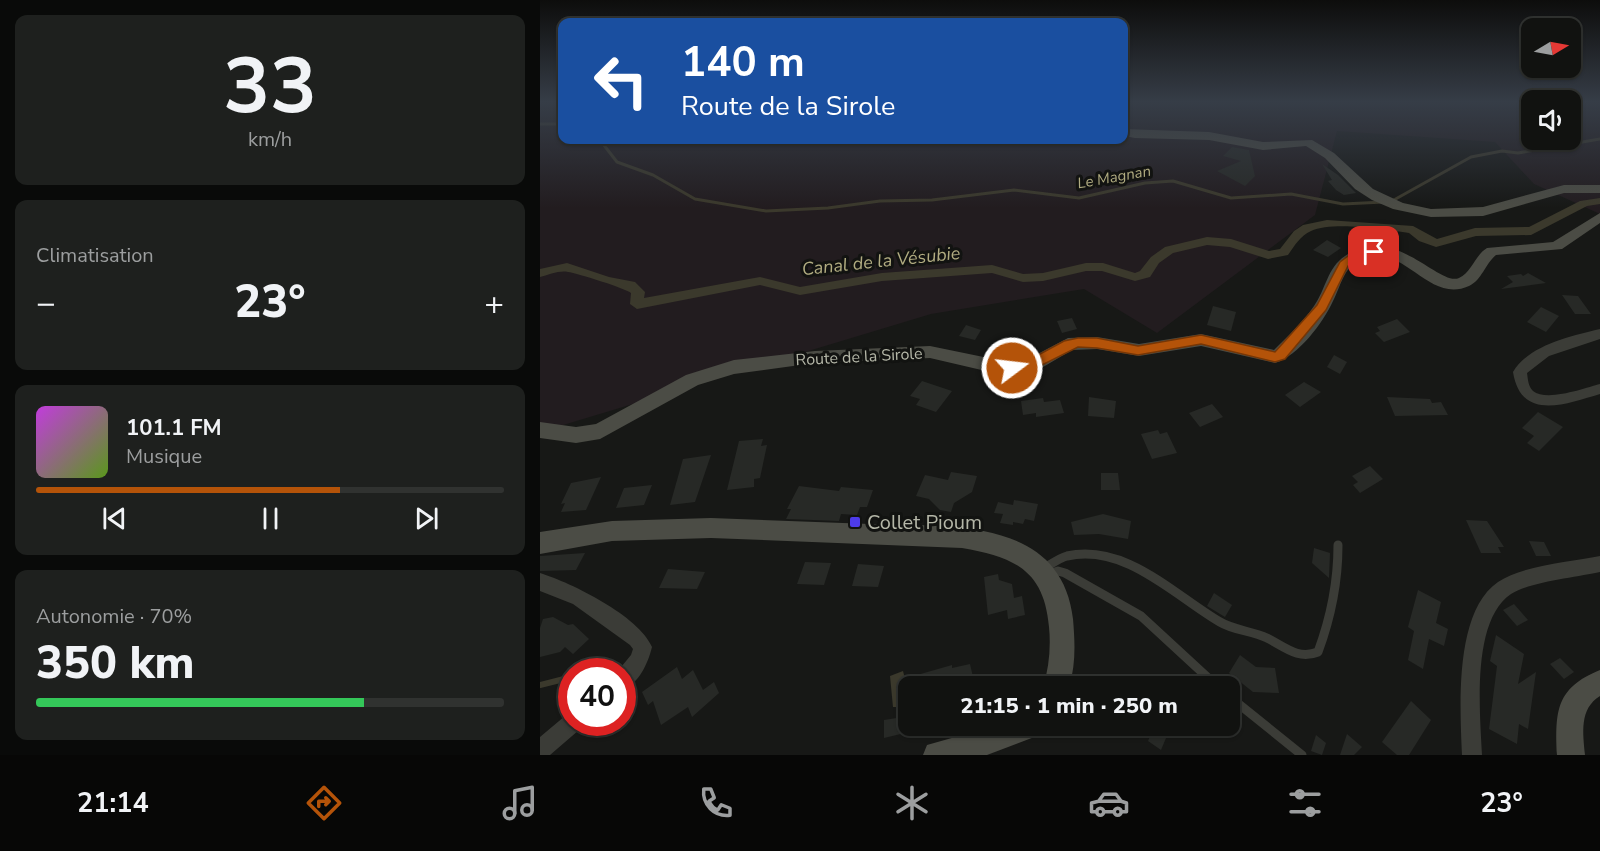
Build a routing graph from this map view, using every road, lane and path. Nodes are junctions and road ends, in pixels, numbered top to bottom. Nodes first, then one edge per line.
1 (1217, 137) edge
2 (1600, 189) edge
3 (1600, 217) edge
4 (1600, 334) edge
5 (1600, 389) edge
6 (540, 430) edge
7 (540, 543) edge
8 (1338, 545) dead end
9 (1600, 564) edge
10 (1044, 572) junction
11 (540, 582) edge
12 (636, 664) edge
13 (1058, 676) edge
14 (1206, 676) edge
15 (1600, 683) edge
16 (1240, 705) edge
17 (558, 735) edge
18 (1003, 736) edge
19 (540, 750) edge
20 (937, 755) edge
21 (1302, 755) edge
22 (1472, 755) edge
23 (1570, 755) edge

1 - 2 street
3 - 6 street, Route de la Sirole
4 - 5 street
7 - 10 street
8 - 10 lane
9 - 22 street
10 - 13 street
10 - 14 lane
11 - 12 street
15 - 23 street
16 - 21 lane
17 - 19 street
18 - 20 street

